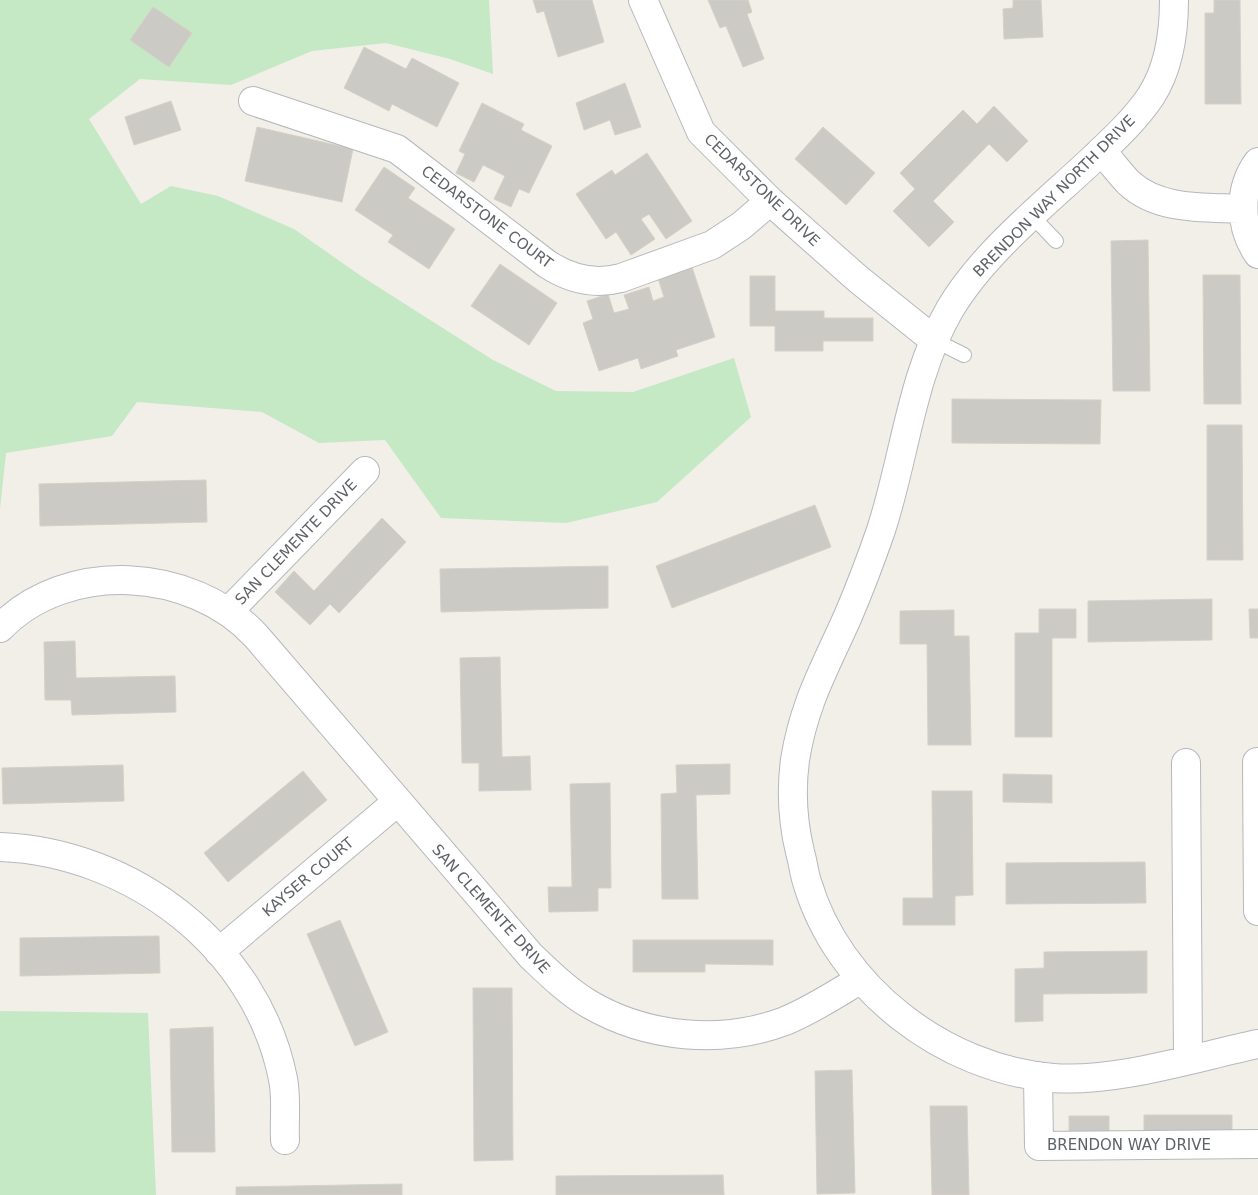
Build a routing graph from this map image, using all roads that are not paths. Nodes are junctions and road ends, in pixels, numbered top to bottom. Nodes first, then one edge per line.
1 (643, 0) edge
2 (1174, 0) edge
3 (253, 101) dead end
4 (1102, 151) junction
5 (1258, 162) edge
6 (770, 201) junction
7 (1243, 209) junction
8 (1032, 216) junction
9 (1056, 241) dead end
10 (1258, 254) edge
11 (934, 340) junction
12 (964, 355) dead end
13 (365, 471) dead end
14 (228, 612) junction
15 (0, 628) edge
16 (1257, 762) edge
17 (1186, 763) dead end
18 (397, 802) junction
19 (0, 847) edge
20 (1258, 911) edge
21 (219, 952) junction
22 (861, 979) junction
23 (1258, 1044) edge
24 (1188, 1059) junction
25 (1038, 1076) junction
26 (285, 1140) dead end
27 (1258, 1144) edge

1 - 6 street, CEDARSTONE DRIVE
2 - 4 street, BRENDON WAY NORTH DRIVE
3 - 6 street, CEDARSTONE COURT
4 - 7 street
4 - 8 street, BRENDON WAY NORTH DRIVE
5 - 7 street
6 - 11 street, CEDARSTONE DRIVE
7 - 10 street
8 - 9 lane
8 - 11 street, BRENDON WAY NORTH DRIVE
11 - 12 lane
11 - 22 street, BRENDON WAY NORTH DRIVE
13 - 14 street, SAN CLEMENTE DRIVE
14 - 15 street, SAN CLEMENTE DRIVE
14 - 18 street, SAN CLEMENTE DRIVE
16 - 20 street
17 - 24 street
18 - 21 street, KAYSER COURT
18 - 22 street, SAN CLEMENTE DRIVE
19 - 21 street
21 - 26 street
22 - 25 street, BRENDON WAY NORTH DRIVE
23 - 24 street, BRENDON WAY NORTH DRIVE
24 - 25 street, BRENDON WAY NORTH DRIVE
25 - 27 street, BRENDON WAY DRIVE

